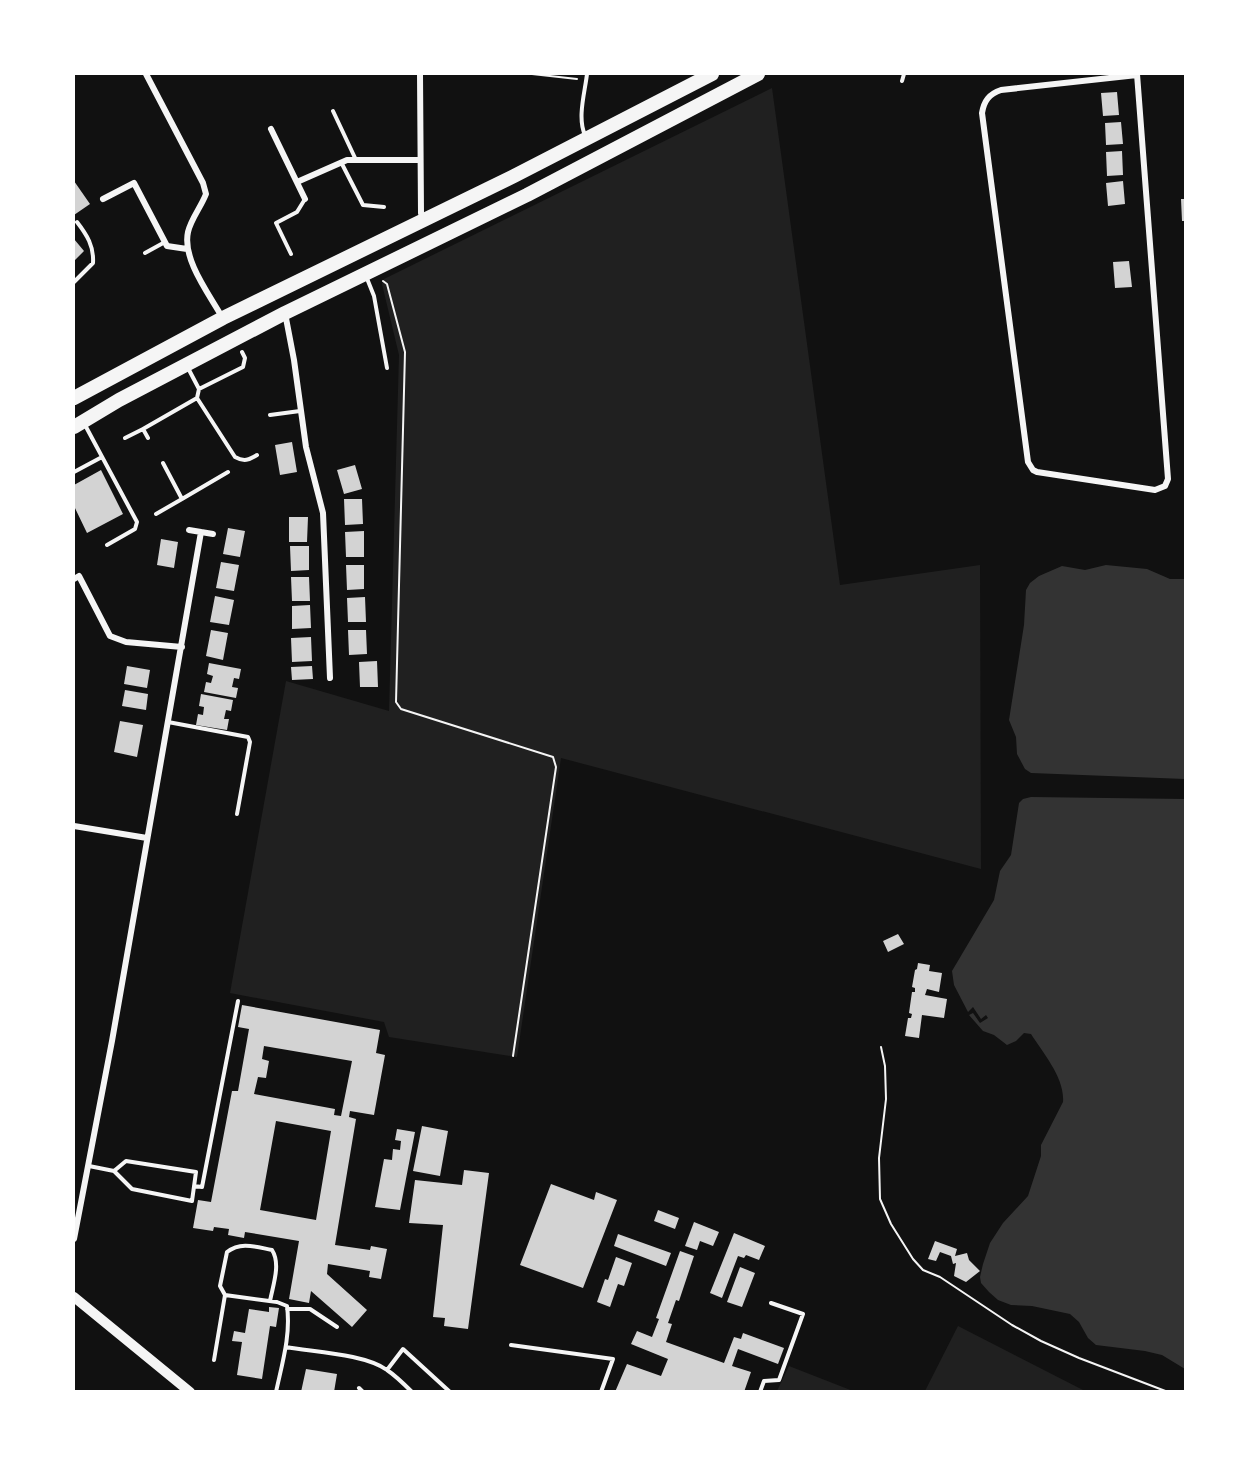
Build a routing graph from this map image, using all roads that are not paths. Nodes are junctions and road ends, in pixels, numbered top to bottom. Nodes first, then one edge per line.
1 (146, 74) edge
2 (420, 74) edge
3 (587, 74) edge
4 (712, 74) edge
5 (758, 74) edge
6 (904, 74) edge
7 (1137, 74) edge
8 (902, 81) dead end
9 (333, 111) dead end
10 (271, 129) dead end
11 (586, 139) junction
12 (356, 160) junction
13 (419, 160) junction
14 (341, 162) junction
15 (297, 182) junction
16 (103, 199) dead end
17 (305, 199) joint
18 (384, 207) dead end
19 (424, 220) junction
20 (77, 222) dead end
21 (165, 242) junction
22 (187, 249) junction
23 (145, 252) dead end
24 (291, 254) dead end
25 (366, 275) junction
26 (74, 282) edge
27 (285, 313) junction
28 (223, 318) junction
29 (242, 352) dead end
30 (186, 365) junction
31 (387, 368) dead end
32 (199, 389) junction
33 (74, 398) edge
34 (197, 398) junction
35 (301, 410) junction
36 (270, 415) dead end
37 (78, 424) edge
38 (143, 429) junction
39 (125, 438) dead end
40 (148, 438) dead end
41 (257, 455) dead end
42 (102, 458) junction
43 (162, 463) dead end
44 (74, 472) edge
45 (228, 472) dead end
46 (182, 499) junction
47 (156, 514) dead end
48 (189, 530) dead end
49 (201, 532) junction
50 (213, 534) dead end
51 (107, 545) dead end
52 (74, 579) edge
53 (182, 647) junction
54 (330, 678) dead end
55 (168, 722) junction
56 (237, 814) dead end
57 (74, 826) edge
58 (147, 838) junction
59 (238, 1001) dead end
60 (88, 1166) junction
61 (114, 1171) junction
62 (194, 1186) junction
63 (74, 1239) edge
64 (225, 1294) junction
65 (74, 1297) edge
66 (270, 1301) junction
67 (771, 1303) dead end
68 (287, 1309) junction
69 (337, 1327) dead end
70 (511, 1345) dead end
71 (286, 1347) junction
72 (214, 1360) dead end
73 (387, 1370) junction
74 (190, 1392) edge
75 (276, 1392) edge
76 (412, 1392) edge
77 (450, 1392) edge
78 (601, 1392) edge
79 (760, 1392) edge

1 - 22 street
2 - 13 street
3 - 11 lane
4 - 11 highway
5 - 25 highway
6 - 8 lane
7 - 7 street
9 - 12 lane
10 - 15 street
11 - 19 highway
12 - 13 street
12 - 14 street
13 - 19 street
14 - 15 street
14 - 18 lane
15 - 17 street
16 - 21 street
17 - 24 lane
19 - 28 highway
20 - 26 lane
21 - 22 street
21 - 23 lane
22 - 28 street
25 - 27 highway
25 - 31 lane
27 - 30 highway
27 - 35 street
28 - 33 highway
29 - 32 lane
30 - 32 lane
30 - 37 highway
32 - 34 lane
34 - 38 lane
34 - 41 lane
35 - 36 lane
35 - 54 street
37 - 42 lane
38 - 39 lane
38 - 40 lane
42 - 44 lane
42 - 51 lane
43 - 46 lane
45 - 46 lane
46 - 47 lane
48 - 49 street
49 - 50 street
49 - 53 street
52 - 53 street
53 - 55 street
55 - 56 lane
55 - 58 street
57 - 58 street
58 - 60 street
59 - 62 lane
60 - 61 lane
60 - 63 street
61 - 62 lane
61 - 62 lane
64 - 66 lane
64 - 66 lane
64 - 72 lane
65 - 74 main road
66 - 68 lane
67 - 79 lane
68 - 69 lane
68 - 71 lane
70 - 78 lane
71 - 73 lane
71 - 75 lane
73 - 76 lane
73 - 77 lane

